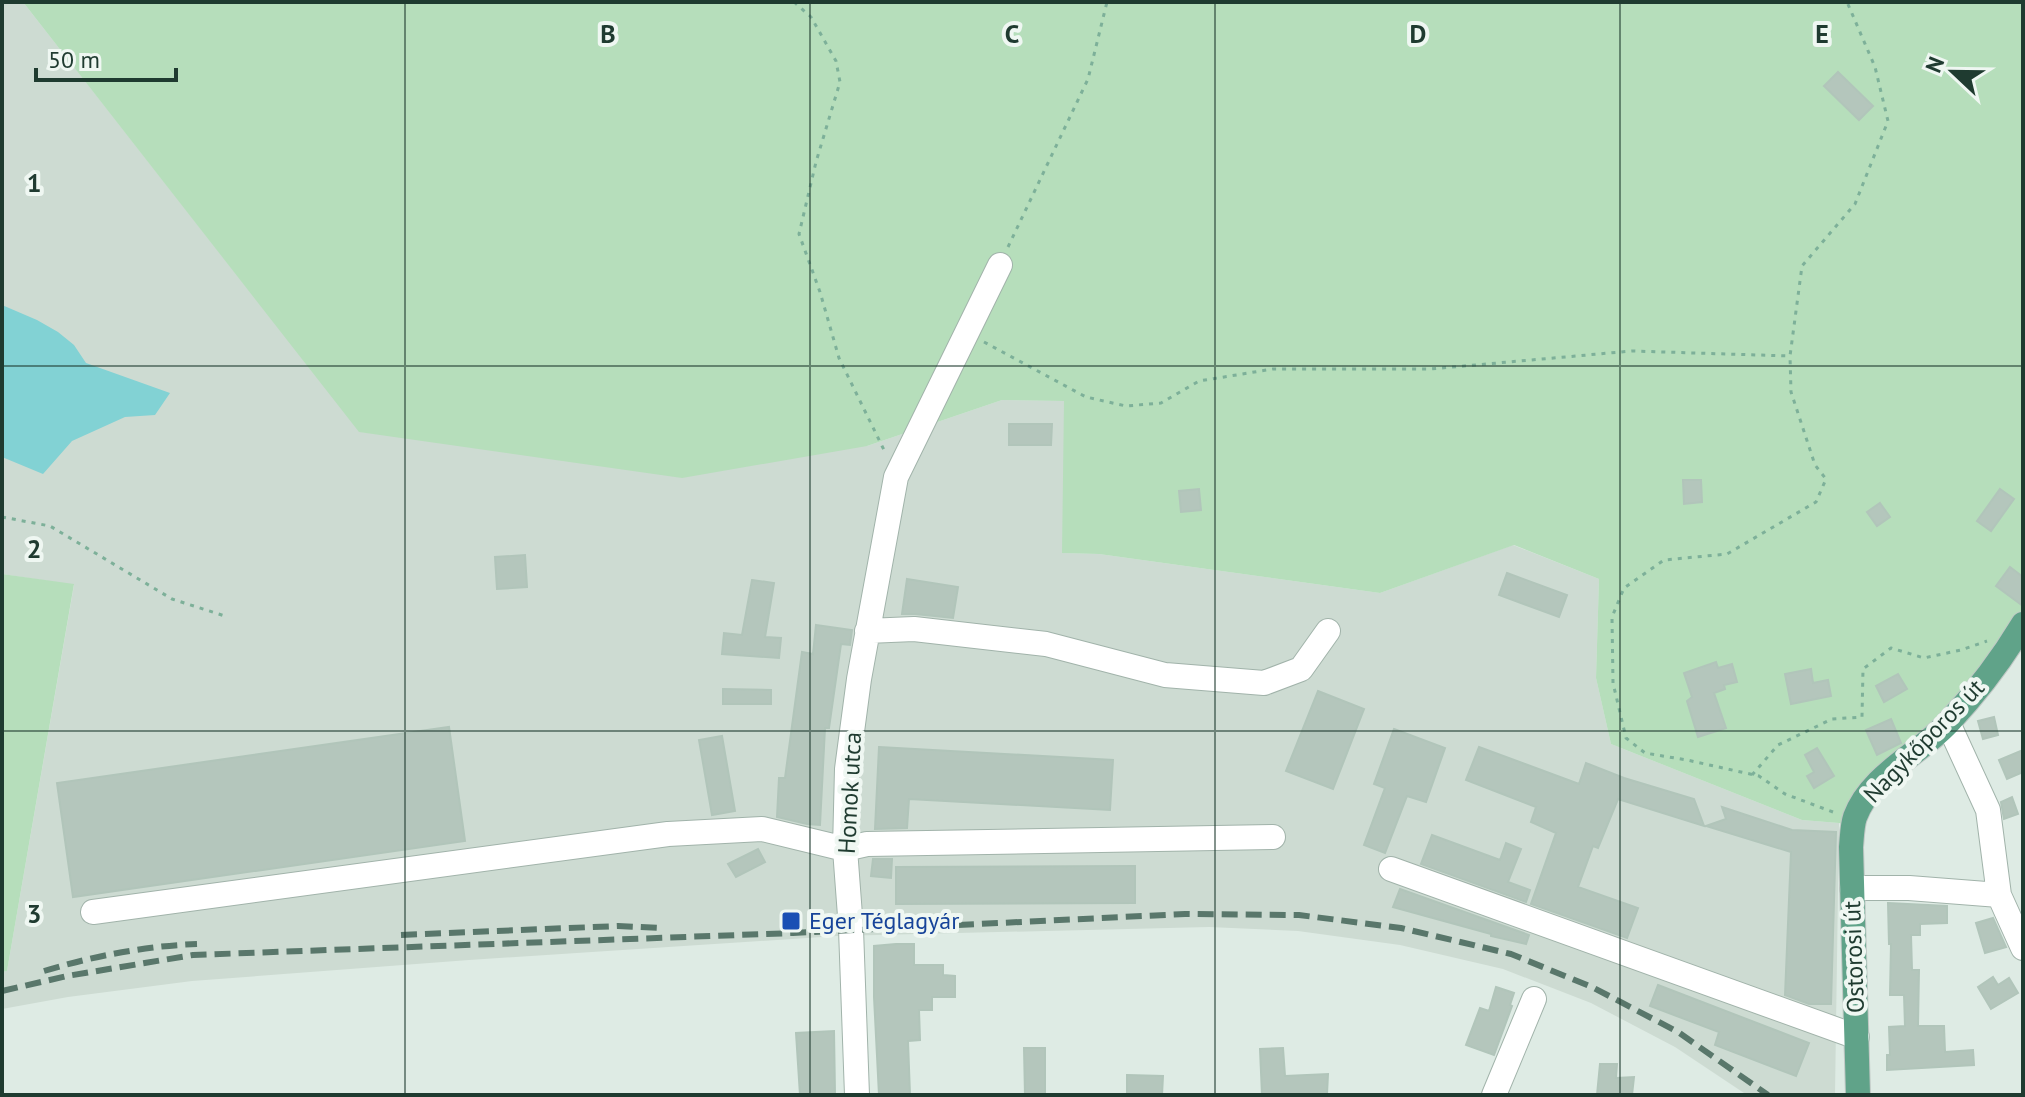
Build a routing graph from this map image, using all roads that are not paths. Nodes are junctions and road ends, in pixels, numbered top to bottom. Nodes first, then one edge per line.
1 (1000, 265) road end
2 (2021, 628) edge
3 (867, 631) junction
4 (1328, 631) dead end
5 (1948, 723) junction
6 (1854, 820) joint
7 (1273, 837) dead end
8 (845, 849) junction
9 (1391, 869) dead end
10 (1852, 888) junction
11 (1999, 895) junction
12 (93, 912) dead end
13 (2023, 948) edge
14 (1534, 999) dead end
15 (1857, 1037) junction
16 (857, 1095) edge
17 (1494, 1095) edge
18 (1858, 1095) edge

1 - 3 street, Homok utca
2 - 5 main road, Nagykőporos út
3 - 4 street
3 - 8 street, Homok utca
5 - 6 main road, Nagykőporos út
5 - 11 street
6 - 10 main road, Ostorosi út
7 - 8 street
8 - 12 street
8 - 16 street, Homok utca
9 - 15 street
10 - 11 street
10 - 15 main road, Ostorosi út
11 - 13 street
14 - 17 street
15 - 18 main road, Ostorosi út

